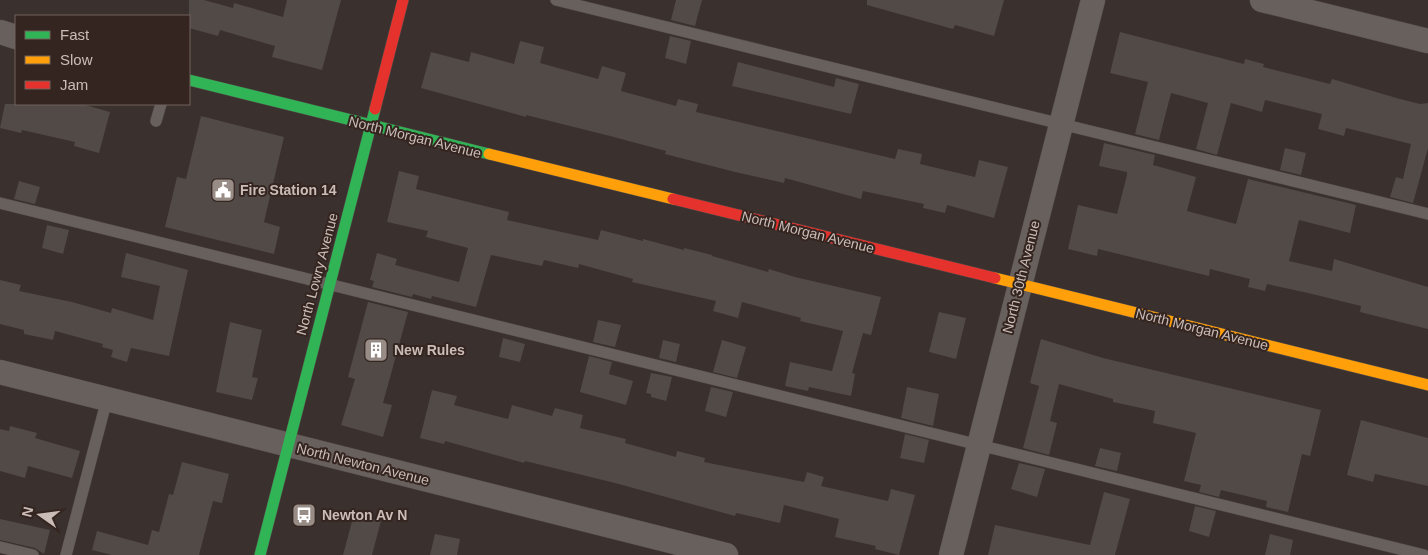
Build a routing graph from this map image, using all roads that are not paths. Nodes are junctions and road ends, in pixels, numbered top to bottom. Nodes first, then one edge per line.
1 (403, 0) edge
2 (556, 0) edge
3 (1093, 0) edge
4 (1262, 0) edge
5 (0, 32) edge
6 (15, 37) edge
7 (1428, 41) edge
8 (190, 80) edge
9 (161, 105) edge
10 (156, 121) dead end
11 (1062, 124) junction
12 (371, 126) junction
13 (0, 203) edge
14 (1428, 214) edge
15 (1019, 284) junction
16 (329, 286) junction
17 (0, 372) edge
18 (1428, 385) edge
19 (107, 399) junction
20 (288, 445) junction
21 (979, 446) junction
22 (0, 547) edge
23 (33, 555) edge
24 (66, 555) edge
25 (260, 555) edge
26 (726, 555) edge
27 (950, 555) edge
28 (1424, 555) edge

1 - 12 street, North Lowry Avenue
2 - 11 lane
3 - 11 street, North 30th Avenue
4 - 7 street
5 - 6 street
8 - 12 street, North Morgan Avenue
9 - 10 lane
11 - 14 lane
11 - 15 street, North 30th Avenue
12 - 15 street, North Morgan Avenue
12 - 16 street, North Lowry Avenue
13 - 16 lane
15 - 18 street, North Morgan Avenue
15 - 21 street, North 30th Avenue
16 - 20 street, North Lowry Avenue
16 - 21 lane
17 - 19 street, North Newton Avenue
19 - 20 street, North Newton Avenue
19 - 24 lane
20 - 25 street, North Lowry Avenue
20 - 26 street, North Newton Avenue
21 - 27 street, North 30th Avenue
21 - 28 lane
22 - 23 lane

